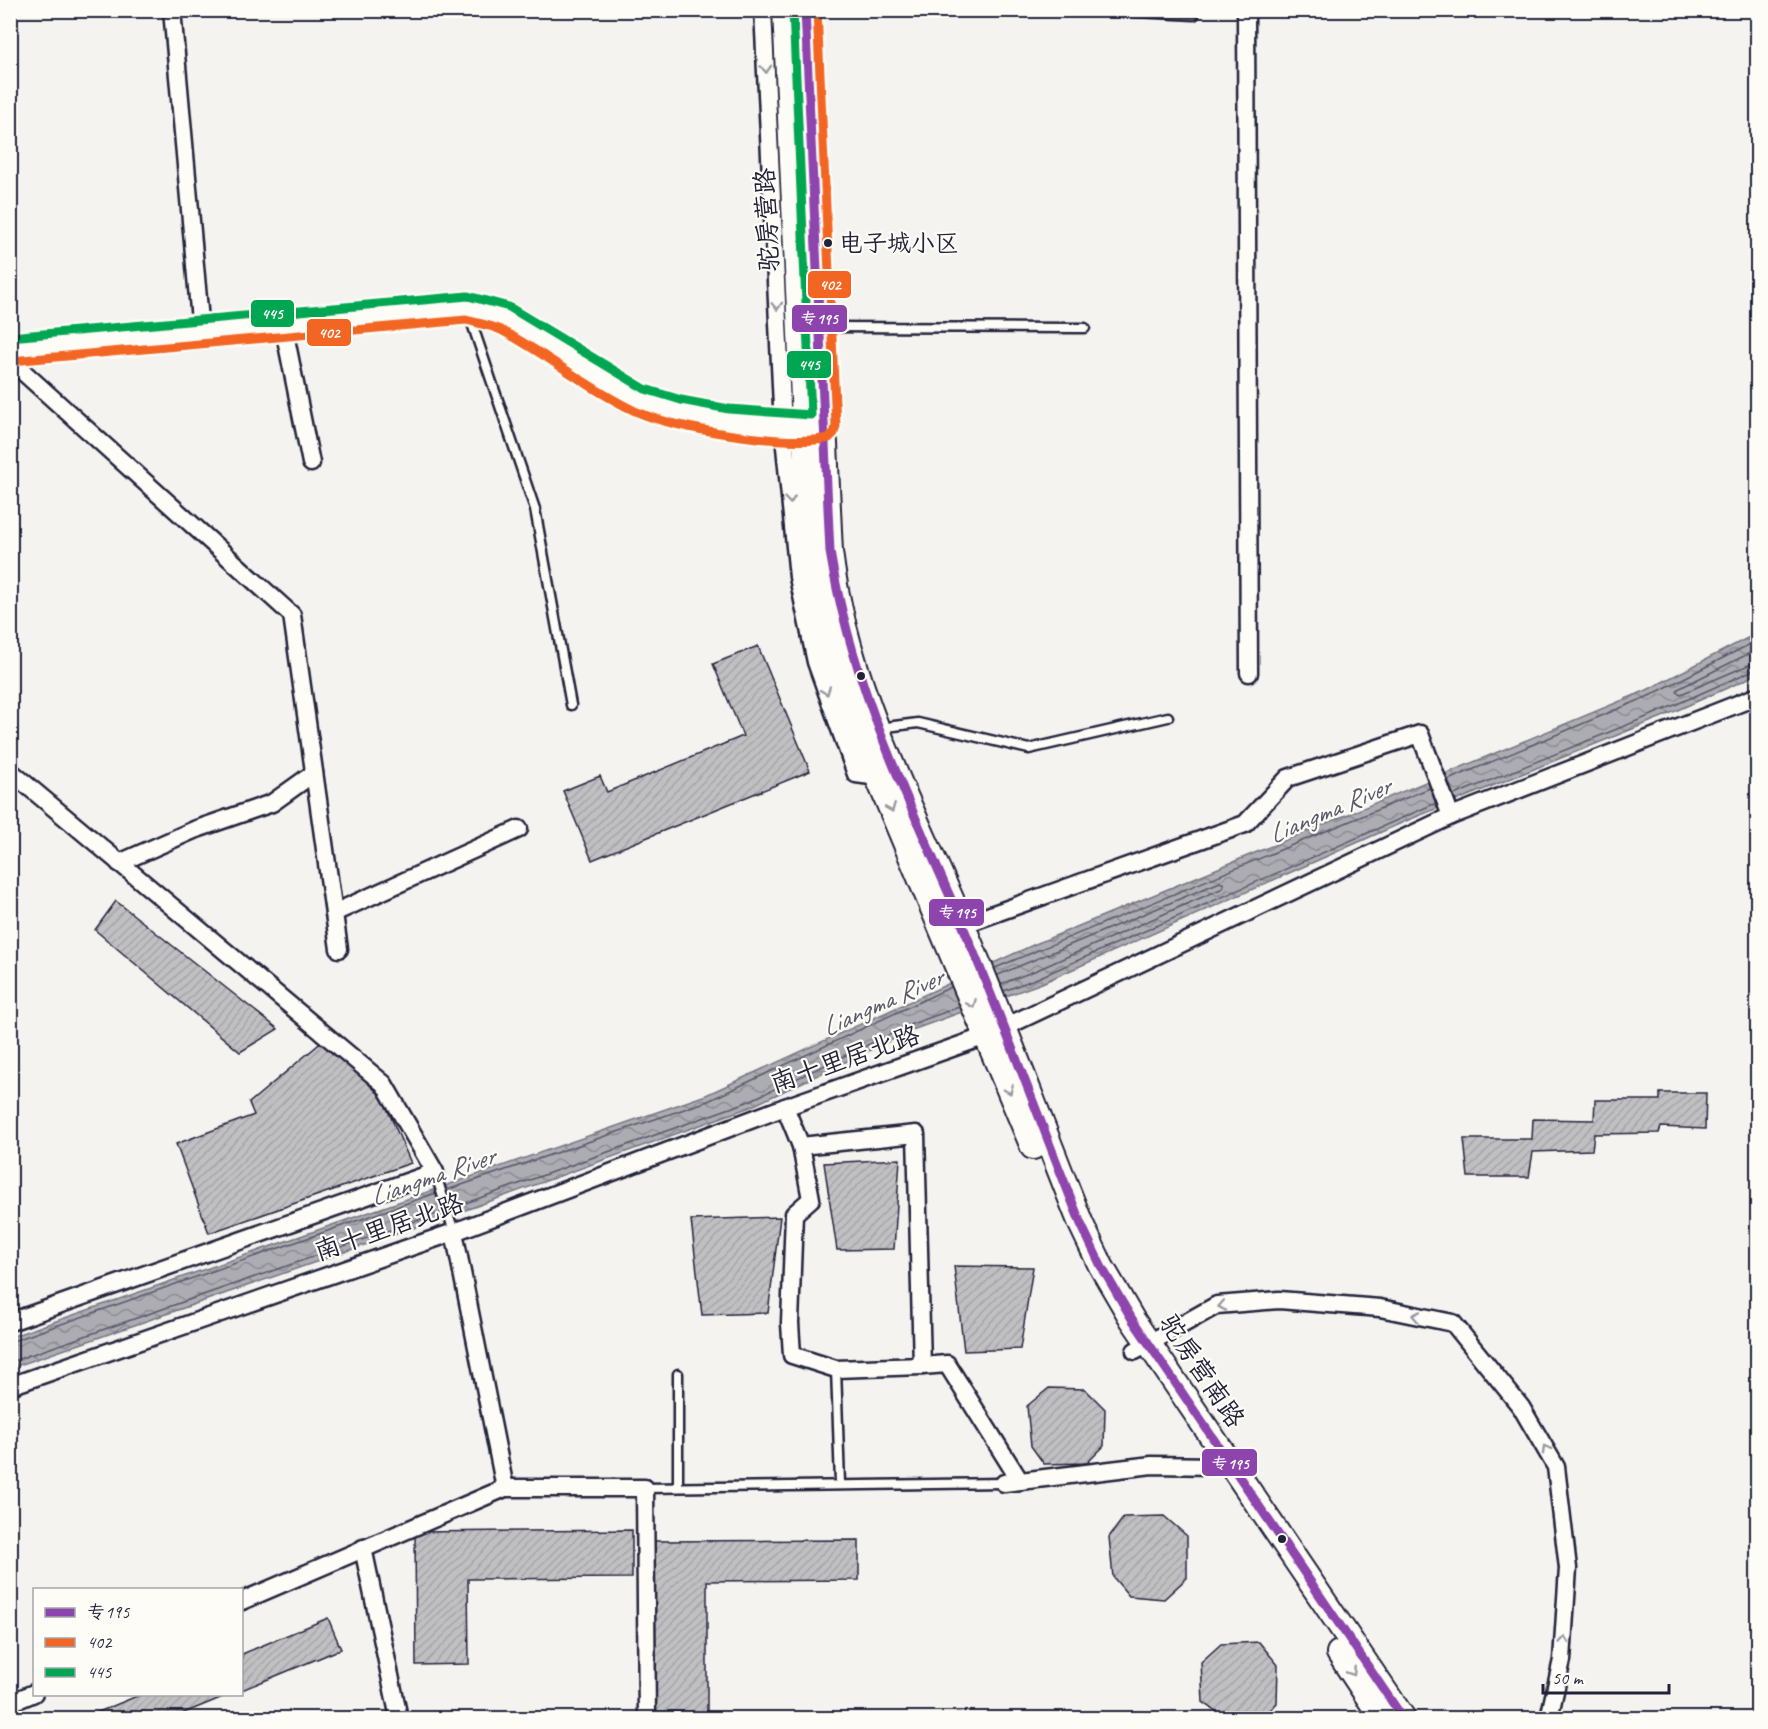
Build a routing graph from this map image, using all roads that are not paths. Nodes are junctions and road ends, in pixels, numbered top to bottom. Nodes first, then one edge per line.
1 (172, 10) edge
2 (763, 10) edge
3 (785, 10) edge
4 (805, 10) edge
5 (1100, 10) edge
6 (1246, 10) edge
7 (1194, 15) dead end
8 (467, 308) junction
9 (283, 324) junction
10 (811, 327) junction
11 (1085, 328) dead end
12 (201, 332) junction
13 (10, 349) edge
14 (10, 360) edge
15 (803, 427) junction
16 (311, 464) dead end
17 (1248, 674) dead end
18 (1758, 696) edge
19 (571, 705) dead end
20 (1168, 717) dead end
21 (867, 730) junction
22 (10, 771) edge
23 (314, 773) junction
24 (878, 777) junction
25 (1451, 816) junction
26 (519, 829) dead end
27 (119, 863) junction
28 (334, 913) junction
29 (952, 929) junction
30 (339, 949) dead end
31 (995, 1032) junction
32 (785, 1107) junction
33 (801, 1146) junction
34 (435, 1172) junction
35 (453, 1232) junction
36 (10, 1322) edge
37 (1142, 1347) junction
38 (921, 1366) junction
39 (836, 1369) junction
40 (678, 1374) dead end
41 (10, 1386) edge
42 (1216, 1466) junction
43 (1012, 1482) junction
44 (840, 1483) junction
45 (678, 1487) junction
46 (505, 1488) junction
47 (645, 1488) junction
48 (363, 1548) junction
49 (243, 1602) edge
50 (33, 1693) edge
51 (10, 1703) edge
52 (399, 1719) edge
53 (647, 1719) edge
54 (1382, 1719) edge
55 (1403, 1719) edge
56 (1549, 1719) edge

1 - 12 street
2 -> 15 street
3 - 10 street, 驼房营路
4 - 10 street, 驼房营路
5 - 7 lane
6 - 17 street
8 - 9 street
8 - 15 street
8 - 19 lane
9 - 12 street
9 - 16 street
10 - 11 lane
10 - 15 street, 驼房营路
12 - 13 street
14 - 23 street
15 - 21 street, 驼房营路
15 -> 24 street
18 - 25 street, 南十里居北路
20 - 21 lane
21 - 24 street
21 - 29 street
22 - 27 street
23 - 27 street
23 - 28 street
24 -> 29 street
25 - 29 street
25 - 31 street, 南十里居北路
26 - 28 street
27 - 34 street
28 - 30 street
29 - 31 street, 驼房营南路
31 - 32 street, 南十里居北路
31 - 37 street, 驼房营南路
32 - 33 street
32 - 35 street, 南十里居北路
33 - 38 street
33 - 39 street
34 - 35 lane
34 - 36 street
35 - 41 street, 南十里居北路
35 - 46 street
37 - 42 street, 驼房营南路
37 - 55 street, 驼房营南路
56 -> 37 street
38 - 39 street
38 - 43 street
39 - 44 lane
40 - 45 lane
42 - 43 street
42 -> 54 street, 驼房营南路
43 - 44 lane
44 - 45 lane
45 - 47 lane
46 - 47 street
46 - 48 street
47 - 53 street
48 - 49 street
48 - 52 street
50 - 51 street

